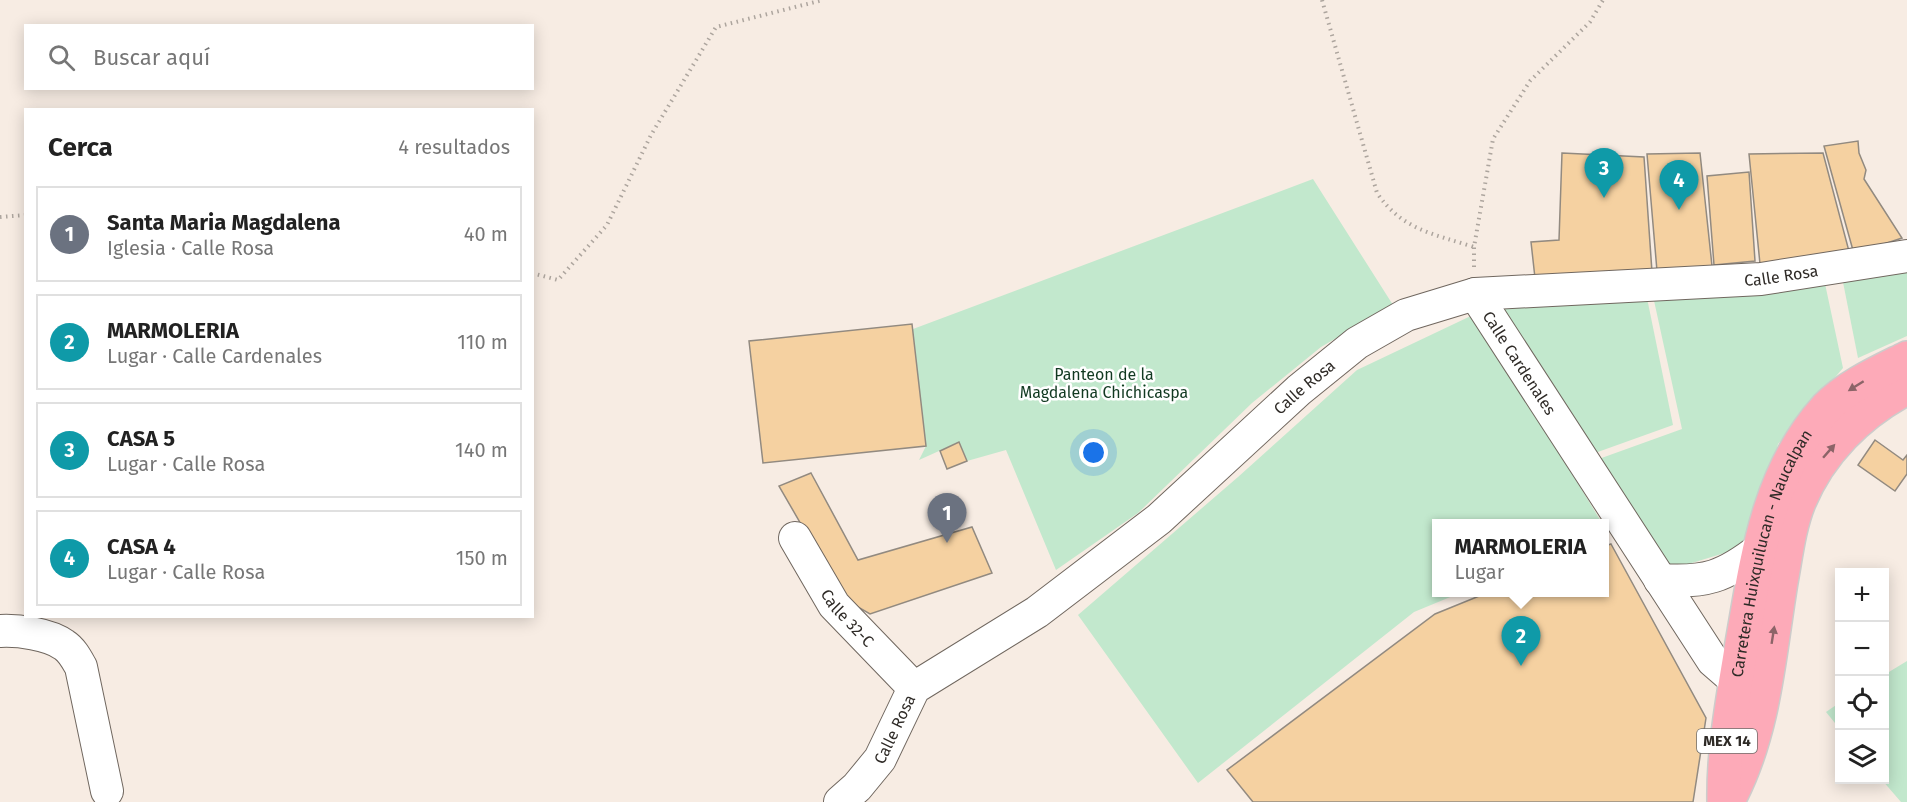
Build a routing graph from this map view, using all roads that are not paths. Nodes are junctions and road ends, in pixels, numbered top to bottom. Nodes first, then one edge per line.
1 (1907, 256) edge
2 (1475, 294) junction
3 (1907, 358) edge
4 (1907, 388) edge
5 (795, 538) dead end
6 (1760, 549) junction
7 (1660, 580) junction
8 (0, 631) edge
9 (1750, 687) junction
10 (914, 688) junction
11 (107, 791) dead end
12 (840, 802) edge
13 (1726, 802) edge

1 - 2 street, Calle Rosa
2 - 7 street, Calle Cardenales
2 - 10 street, Calle Rosa
3 -> 6 main road, Carretera Huixquilucan - Naucalpan
9 -> 4 main road, Carretera Huixquilucan - Naucalpan
5 - 10 street, Calle 32-C
6 - 7 street
6 - 9 main road, Carretera Huixquilucan - Naucalpan
7 - 9 street, Calle Cardenales
8 - 11 street
9 - 13 main road, Carretera Huixquilucan - Naucalpan / MEX 14
10 - 12 street, Calle Rosa

